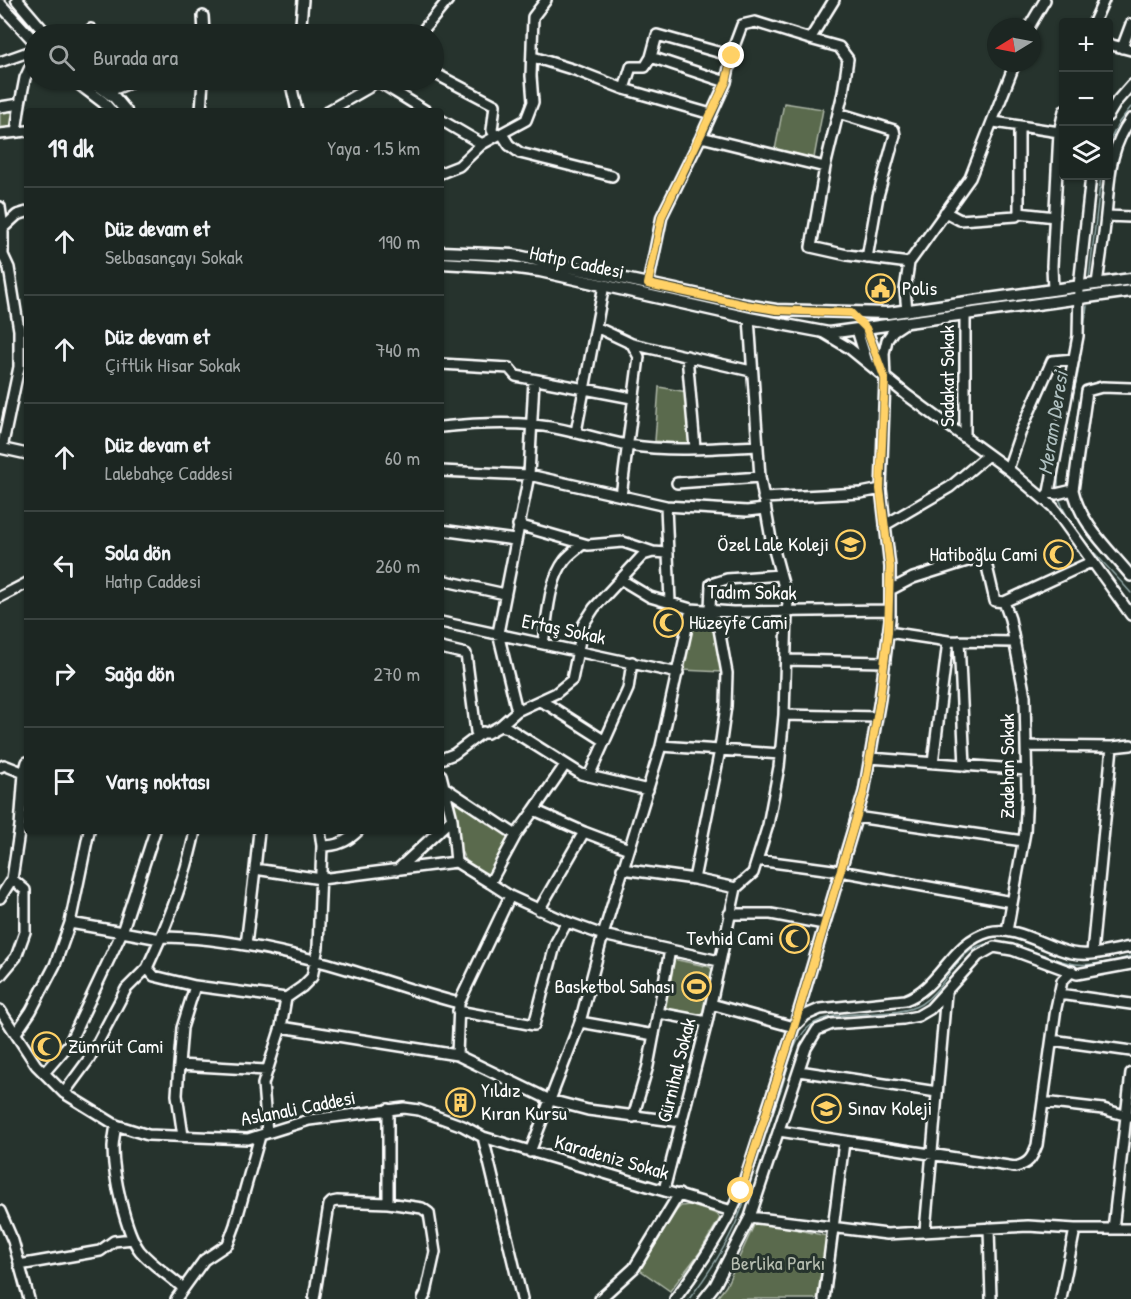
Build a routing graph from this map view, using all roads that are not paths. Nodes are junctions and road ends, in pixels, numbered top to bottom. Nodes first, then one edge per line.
1 (17, 0) edge
2 (303, 0) edge
3 (448, 0) edge
4 (546, 0) edge
5 (834, 0) edge
6 (1045, 0) edge
7 (1104, 0) edge
8 (0, 4) edge
9 (203, 16) dead end
10 (1034, 18) edge
11 (1096, 18) edge
12 (37, 24) edge
13 (203, 24) edge
14 (301, 24) edge
15 (428, 24) edge
16 (1131, 24) edge
17 (24, 30) edge
18 (810, 39) junction
19 (1126, 49) edge
20 (24, 54) edge
21 (732, 56) junction
22 (532, 57) junction
23 (651, 57) junction
24 (0, 62) edge
25 (1012, 72) edge
26 (444, 78) edge
27 (726, 82) junction
28 (24, 83) edge
29 (1131, 85) edge
30 (624, 89) junction
31 (86, 90) edge
32 (104, 90) edge
33 (112, 90) edge
34 (202, 90) edge
35 (292, 90) edge
36 (365, 90) edge
37 (392, 90) edge
38 (107, 92) junction
39 (20, 104) junction
40 (0, 107) edge
41 (107, 108) edge
42 (123, 108) edge
43 (201, 108) edge
44 (296, 108) edge
45 (333, 108) edge
46 (421, 108) edge
47 (1113, 108) edge
48 (838, 113) junction
49 (711, 114) junction
50 (1131, 119) edge
51 (444, 122) edge
52 (994, 122) junction
53 (1019, 126) junction
54 (24, 131) edge
55 (16, 132) junction
56 (1059, 132) joint
57 (0, 134) edge
58 (498, 135) junction
59 (701, 137) junction
60 (482, 144) junction
61 (825, 167) junction
62 (444, 172) edge
63 (612, 176) dead end
64 (1091, 180) edge
65 (0, 207) edge
66 (24, 213) edge
67 (945, 213) junction
68 (1019, 213) junction
69 (1106, 216) junction
70 (1131, 216) edge
71 (1055, 217) junction
72 (3, 228) junction
73 (444, 252) edge
74 (1, 255) edge
75 (867, 258) junction
76 (444, 263) edge
77 (909, 263) junction
78 (1131, 279) edge
79 (648, 284) junction
80 (1097, 284) junction
81 (604, 285) junction
82 (1053, 290) junction
83 (1131, 291) edge
84 (1079, 292) junction
85 (818, 312) junction
86 (851, 313) junction
87 (965, 313) junction
88 (907, 317) junction
89 (749, 318) junction
90 (596, 327) junction
91 (861, 329) junction
92 (819, 332) junction
93 (632, 345) junction
94 (23, 353) edge
95 (687, 356) junction
96 (1074, 359) junction
97 (867, 363) junction
98 (444, 364) edge
99 (751, 371) junction
100 (885, 379) junction
101 (534, 380) junction
102 (1131, 388) edge
103 (583, 389) junction
104 (632, 398) junction
105 (533, 425) junction
106 (444, 427) edge
107 (576, 432) junction
108 (965, 438) junction
109 (627, 445) junction
110 (757, 446) junction
111 (1, 448) edge
112 (695, 448) junction
113 (24, 453) edge
114 (988, 455) junction
115 (1008, 469) junction
116 (444, 471) edge
117 (529, 475) junction
118 (760, 477) junction
119 (677, 483) dead end
120 (880, 489) junction
121 (1070, 491) junction
122 (1049, 495) junction
123 (621, 496) junction
124 (763, 498) junction
125 (666, 506) junction
126 (765, 509) junction
127 (518, 525) junction
128 (885, 525) junction
129 (444, 530) edge
130 (515, 540) junction
131 (583, 544) junction
132 (652, 552) junction
133 (667, 553) junction
134 (1090, 562) junction
135 (780, 575) junction
136 (1131, 576) edge
137 (620, 579) junction
138 (444, 580) edge
139 (24, 585) edge
140 (890, 590) junction
141 (505, 594) junction
142 (0, 597) edge
143 (670, 602) junction
144 (1004, 602) junction
145 (691, 609) junction
146 (708, 610) junction
147 (890, 610) junction
148 (787, 612) junction
149 (1131, 615) edge
150 (444, 623) edge
151 (888, 632) junction
152 (498, 633) junction
153 (948, 641) junction
154 (959, 641) junction
155 (1015, 642) junction
156 (543, 643) junction
157 (444, 649) edge
158 (579, 651) junction
159 (786, 660) junction
160 (885, 662) junction
161 (632, 663) junction
162 (678, 673) junction
163 (539, 701) junction
164 (517, 711) junction
165 (784, 715) junction
166 (877, 717) junction
167 (500, 726) junction
168 (483, 732) junction
169 (606, 741) junction
170 (1131, 745) edge
171 (661, 746) junction
172 (1026, 746) junction
173 (1112, 747) junction
174 (720, 749) junction
175 (780, 754) junction
176 (444, 758) edge
177 (870, 758) junction
178 (933, 763) junction
179 (565, 765) junction
180 (965, 765) junction
181 (0, 767) edge
182 (1027, 770) junction
183 (24, 773) edge
184 (589, 776) junction
185 (444, 787) joint
186 (648, 790) junction
187 (24, 791) edge
188 (534, 810) junction
189 (856, 817) junction
190 (452, 819) junction
191 (444, 826) edge
192 (584, 832) junction
193 (88, 834) edge
194 (154, 834) edge
195 (194, 834) edge
196 (259, 834) edge
197 (320, 834) edge
198 (355, 834) edge
199 (436, 834) edge
200 (516, 835) junction
201 (1023, 841) junction
202 (322, 846) junction
203 (628, 849) junction
204 (757, 860) junction
205 (456, 862) junction
206 (255, 868) junction
207 (622, 869) junction
208 (397, 870) junction
209 (840, 871) junction
210 (12, 879) junction
211 (321, 879) junction
212 (694, 879) junction
213 (490, 883) junction
214 (736, 888) junction
215 (510, 896) junction
216 (0, 898) edge
217 (1012, 902) junction
218 (539, 910) junction
219 (729, 914) junction
220 (567, 922) junction
221 (70, 923) junction
222 (825, 924) junction
223 (1006, 931) junction
224 (122, 932) junction
225 (603, 935) junction
226 (160, 938) junction
227 (246, 945) junction
228 (1131, 946) edge
229 (670, 950) junction
230 (1092, 953) junction
231 (315, 960) junction
232 (720, 961) junction
233 (1131, 964) edge
234 (147, 968) junction
235 (1072, 971) junction
236 (0, 976) edge
237 (195, 986) junction
238 (946, 993) junction
239 (1059, 994) junction
240 (286, 999) junction
241 (711, 1004) junction
242 (1131, 1004) edge
243 (459, 1007) junction
244 (0, 1010) edge
245 (659, 1013) junction
246 (580, 1022) junction
247 (707, 1022) junction
248 (281, 1027) junction
249 (794, 1027) junction
250 (16, 1033) junction
251 (654, 1035) junction
252 (1052, 1040) junction
253 (1131, 1051) edge
254 (457, 1055) junction
255 (179, 1065) junction
256 (266, 1070) junction
257 (799, 1071) junction
258 (1131, 1072) edge
259 (44, 1073) junction
260 (937, 1092) junction
261 (64, 1093) junction
262 (550, 1100) junction
263 (1043, 1102) junction
264 (388, 1109) junction
265 (1129, 1116) edge
266 (633, 1117) junction
267 (682, 1122) junction
268 (116, 1125) junction
269 (779, 1131) junction
270 (264, 1135) junction
271 (183, 1136) junction
272 (483, 1137) junction
273 (844, 1142) junction
274 (530, 1152) junction
275 (931, 1155) junction
276 (664, 1190) junction
277 (680, 1194) junction
278 (388, 1203) junction
279 (0, 1211) edge
280 (732, 1211) junction
281 (750, 1217) junction
282 (989, 1228) junction
283 (834, 1229) junction
284 (1075, 1229) junction
285 (1113, 1229) junction
286 (1131, 1229) edge
287 (925, 1231) junction
288 (133, 1239) junction
289 (19, 1265) junction
290 (183, 1288) junction
291 (29, 1299) edge
292 (176, 1299) edge
293 (314, 1299) edge
294 (423, 1299) edge
295 (522, 1299) edge
296 (600, 1299) edge
297 (675, 1299) edge
298 (704, 1299) edge
299 (824, 1299) edge
300 (991, 1299) edge
301 (1061, 1299) edge

1 - 12 main road
2 - 14 street
3 - 15 street
4 - 22 street
5 - 18 street
6 - 10 street
7 - 11 street
8 - 17 main road
9 - 13 street
16 - 19 street
18 - 21 street
18 - 48 street
20 - 24 street
21 - 23 street
21 - 27 street
22 - 30 street
22 - 58 street
23 - 27 street
23 - 30 street
25 - 52 street
26 - 58 street
27 - 49 street
28 - 39 street
29 - 47 street
30 - 49 street
31 - 41 main road
32 - 38 main road
33 - 38 street
34 - 43 street
35 - 44 street
36 - 45 street
37 - 46 street
38 - 42 main road
39 - 40 street
39 - 55 street
48 - 61 street
48 - 75 street
49 - 59 street
50 - 69 street
51 - 60 street
52 - 53 street
52 - 67 street
53 - 56 street
53 - 68 street
54 - 55 street
55 - 57 street
56 - 71 street
58 - 60 street
58 - 63 street
59 - 61 street
59 - 79 street
60 - 62 street
61 - 75 street
64 - 84 street
65 - 72 street
66 - 72 street
67 - 68 street
67 - 77 street
68 - 71 street
69 - 70 street
69 - 80 street
71 - 82 street
72 - 74 street
73 - 79 main road, Hatıp Caddesi
74 - 94 street
75 - 77 street
76 - 81 main road, Hatıp Caddesi
77 - 88 street
78 - 80 main road, Hatıp Caddesi
79 - 85 main road, Hatıp Caddesi
80 - 84 main road, Hatıp Caddesi
81 - 89 main road, Hatıp Caddesi
81 - 90 street
82 - 84 main road, Hatıp Caddesi
82 - 88 main road, Hatıp Caddesi
83 - 84 main road, Hatıp Caddesi
84 - 87 main road, Hatıp Caddesi
84 - 96 street
85 - 86 main road, Hatıp Caddesi
85 - 92 main road
86 - 88 main road, Hatıp Caddesi
86 - 91 main road
87 - 88 main road, Hatıp Caddesi
87 - 108 street, Sadakat Sokak
88 - 91 main road, Hatıp Caddesi
88 - 100 street
89 - 92 main road, Hatıp Caddesi
89 - 99 street
90 - 93 street
90 - 103 street
91 - 92 main road, Hatıp Caddesi
91 - 97 street
91 - 100 street
92 - 97 street
93 - 95 street
93 - 104 street
94 - 111 street
95 - 99 street
95 - 112 street
96 - 115 street
96 - 122 street
97 - 100 street
98 - 101 street
99 - 110 street
100 - 108 street
100 - 120 street
101 - 103 street
101 - 105 street
102 - 121 street
103 - 104 street
103 - 107 street
104 - 109 street
105 - 106 street
105 - 107 street
105 - 117 street
107 - 109 street
108 - 114 street
109 - 112 street
109 - 123 street
110 - 112 street
110 - 118 street
111 - 113 street
114 - 115 street
114 - 128 street
115 - 122 street
116 - 117 street
117 - 123 street
117 - 127 street
118 - 119 street
118 - 124 street
120 - 124 street
120 - 128 street
121 - 122 street
121 - 136 street
122 - 134 street
123 - 125 street
124 - 126 street
125 - 126 street
125 - 133 street
126 - 135 street
127 - 130 street
127 - 131 street
128 - 140 street
129 - 130 street
130 - 141 street
131 - 132 street
131 - 156 street
132 - 133 street
132 - 137 street
133 - 143 street
134 - 144 street
134 - 149 street
135 - 146 street
135 - 148 street
137 - 143 street, Tadım Sokak
137 - 158 street
138 - 141 street
139 - 142 street
140 - 144 street, Zadehan Sokak
140 - 147 street
141 - 152 street
143 - 145 street, Tadım Sokak
144 - 155 street, Zadehan Sokak
145 - 146 street, Tadım Sokak
145 - 162 street
146 - 148 street, Tadım Sokak
146 - 174 street
147 - 148 street, Tadım Sokak
147 - 151 street
148 - 159 street
150 - 152 street, Ertaş Sokak
151 - 153 street
151 - 160 street
152 - 156 street, Ertaş Sokak
152 - 164 street
153 - 154 street
153 - 178 street
154 - 155 street
154 - 180 street
155 - 172 street, Zadehan Sokak
156 - 158 street, Ertaş Sokak
157 - 168 street
158 - 161 street, Ertaş Sokak
158 - 163 street
159 - 160 street
159 - 165 street
160 - 166 street
161 - 162 street, Ertaş Sokak
161 - 169 street
162 - 171 street
163 - 164 street
163 - 169 street
164 - 167 street
165 - 166 street
165 - 175 street
166 - 177 street
167 - 168 street
167 - 179 street
168 - 176 street
169 - 184 street
170 - 173 street
171 - 174 street
171 - 186 street
172 - 173 street
172 - 182 street, Zadehan Sokak
173 - 230 street
174 - 175 street
174 - 212 street
175 - 204 street
177 - 178 street
177 - 189 street
178 - 180 street
179 - 184 street
179 - 188 street
180 - 182 street
181 - 183 street
182 - 201 street, Zadehan Sokak
184 - 186 street
185 - 190 street
185 - 200 street
186 - 203 street
187 - 210 street
188 - 192 street
188 - 200 street
189 - 201 street
189 - 209 street
190 - 191 street
190 - 205 street
192 - 203 street
192 - 218 street
193 - 221 street
194 - 224 street
195 - 226 street
196 - 206 street
197 - 202 street
198 - 202 street
199 - 208 street
200 - 213 street
201 - 217 street, Zadehan Sokak
202 - 211 street
203 - 207 street
204 - 209 street
204 - 214 street
205 - 208 street
205 - 213 street
206 - 211 street
206 - 227 street
207 - 212 street
207 - 225 street
208 - 211 street
209 - 217 street
209 - 222 street
210 - 216 street
210 - 236 street
211 - 231 street
212 - 214 street
213 - 215 street
214 - 219 street, Gürnihal Sokak
215 - 218 street
215 - 243 street
217 - 223 street, Zadehan Sokak
218 - 220 street
219 - 222 street
219 - 232 street, Gürnihal Sokak
220 - 225 street
220 - 243 street
221 - 224 street
221 - 250 street
222 - 249 street
223 - 230 street
223 - 249 street
224 - 226 street
224 - 259 street
225 - 229 street
225 - 246 street
226 - 227 street
226 - 234 street
227 - 231 street
228 - 230 street
229 - 232 street
229 - 245 street
231 - 240 street
231 - 243 street
232 - 241 street, Gürnihal Sokak
233 - 235 street
234 - 237 street
234 - 261 street
235 - 238 street
235 - 239 street
237 - 240 street
237 - 255 street
238 - 257 street
238 - 260 street
239 - 242 street
239 - 252 street
240 - 248 street
241 - 247 street, Gürnihal Sokak
241 - 249 street
243 - 254 street
244 - 250 street, Aslanali Caddesi
245 - 247 street
245 - 251 street
246 - 251 street
246 - 262 street
247 - 267 street, Gürnihal Sokak
248 - 254 street
248 - 256 street
249 - 280 street
250 - 259 street, Aslanali Caddesi
251 - 266 street
252 - 253 street
252 - 263 street
254 - 262 street
255 - 256 street
255 - 271 street
256 - 270 street
257 - 260 street
257 - 269 street
258 - 265 street
259 - 261 street, Aslanali Caddesi
260 - 275 street
261 - 268 street, Aslanali Caddesi
262 - 266 street
262 - 274 street
263 - 265 street
263 - 275 street
264 - 270 street, Aslanali Caddesi
264 - 272 street, Aslanali Caddesi
264 - 278 street
265 - 285 street
266 - 267 street
267 - 276 street, Gürnihal Sokak
268 - 271 street, Aslanali Caddesi
268 - 288 street
269 - 273 street
269 - 281 street
270 - 271 street, Aslanali Caddesi
270 - 290 street
272 - 274 street, Karadeniz Sokak
272 - 295 street
273 - 275 street
273 - 283 street
274 - 276 street, Karadeniz Sokak
275 - 287 street
276 - 277 street, Karadeniz Sokak
277 - 280 street, Karadeniz Sokak
277 - 296 street
278 - 293 street
278 - 294 street
279 - 289 street
280 - 297 street
281 - 283 street
281 - 298 street
282 - 284 street
282 - 287 street
282 - 300 street
283 - 287 street
283 - 299 street
284 - 285 street
284 - 301 street
285 - 286 street
288 - 289 street
288 - 290 street
289 - 291 street
290 - 292 street

